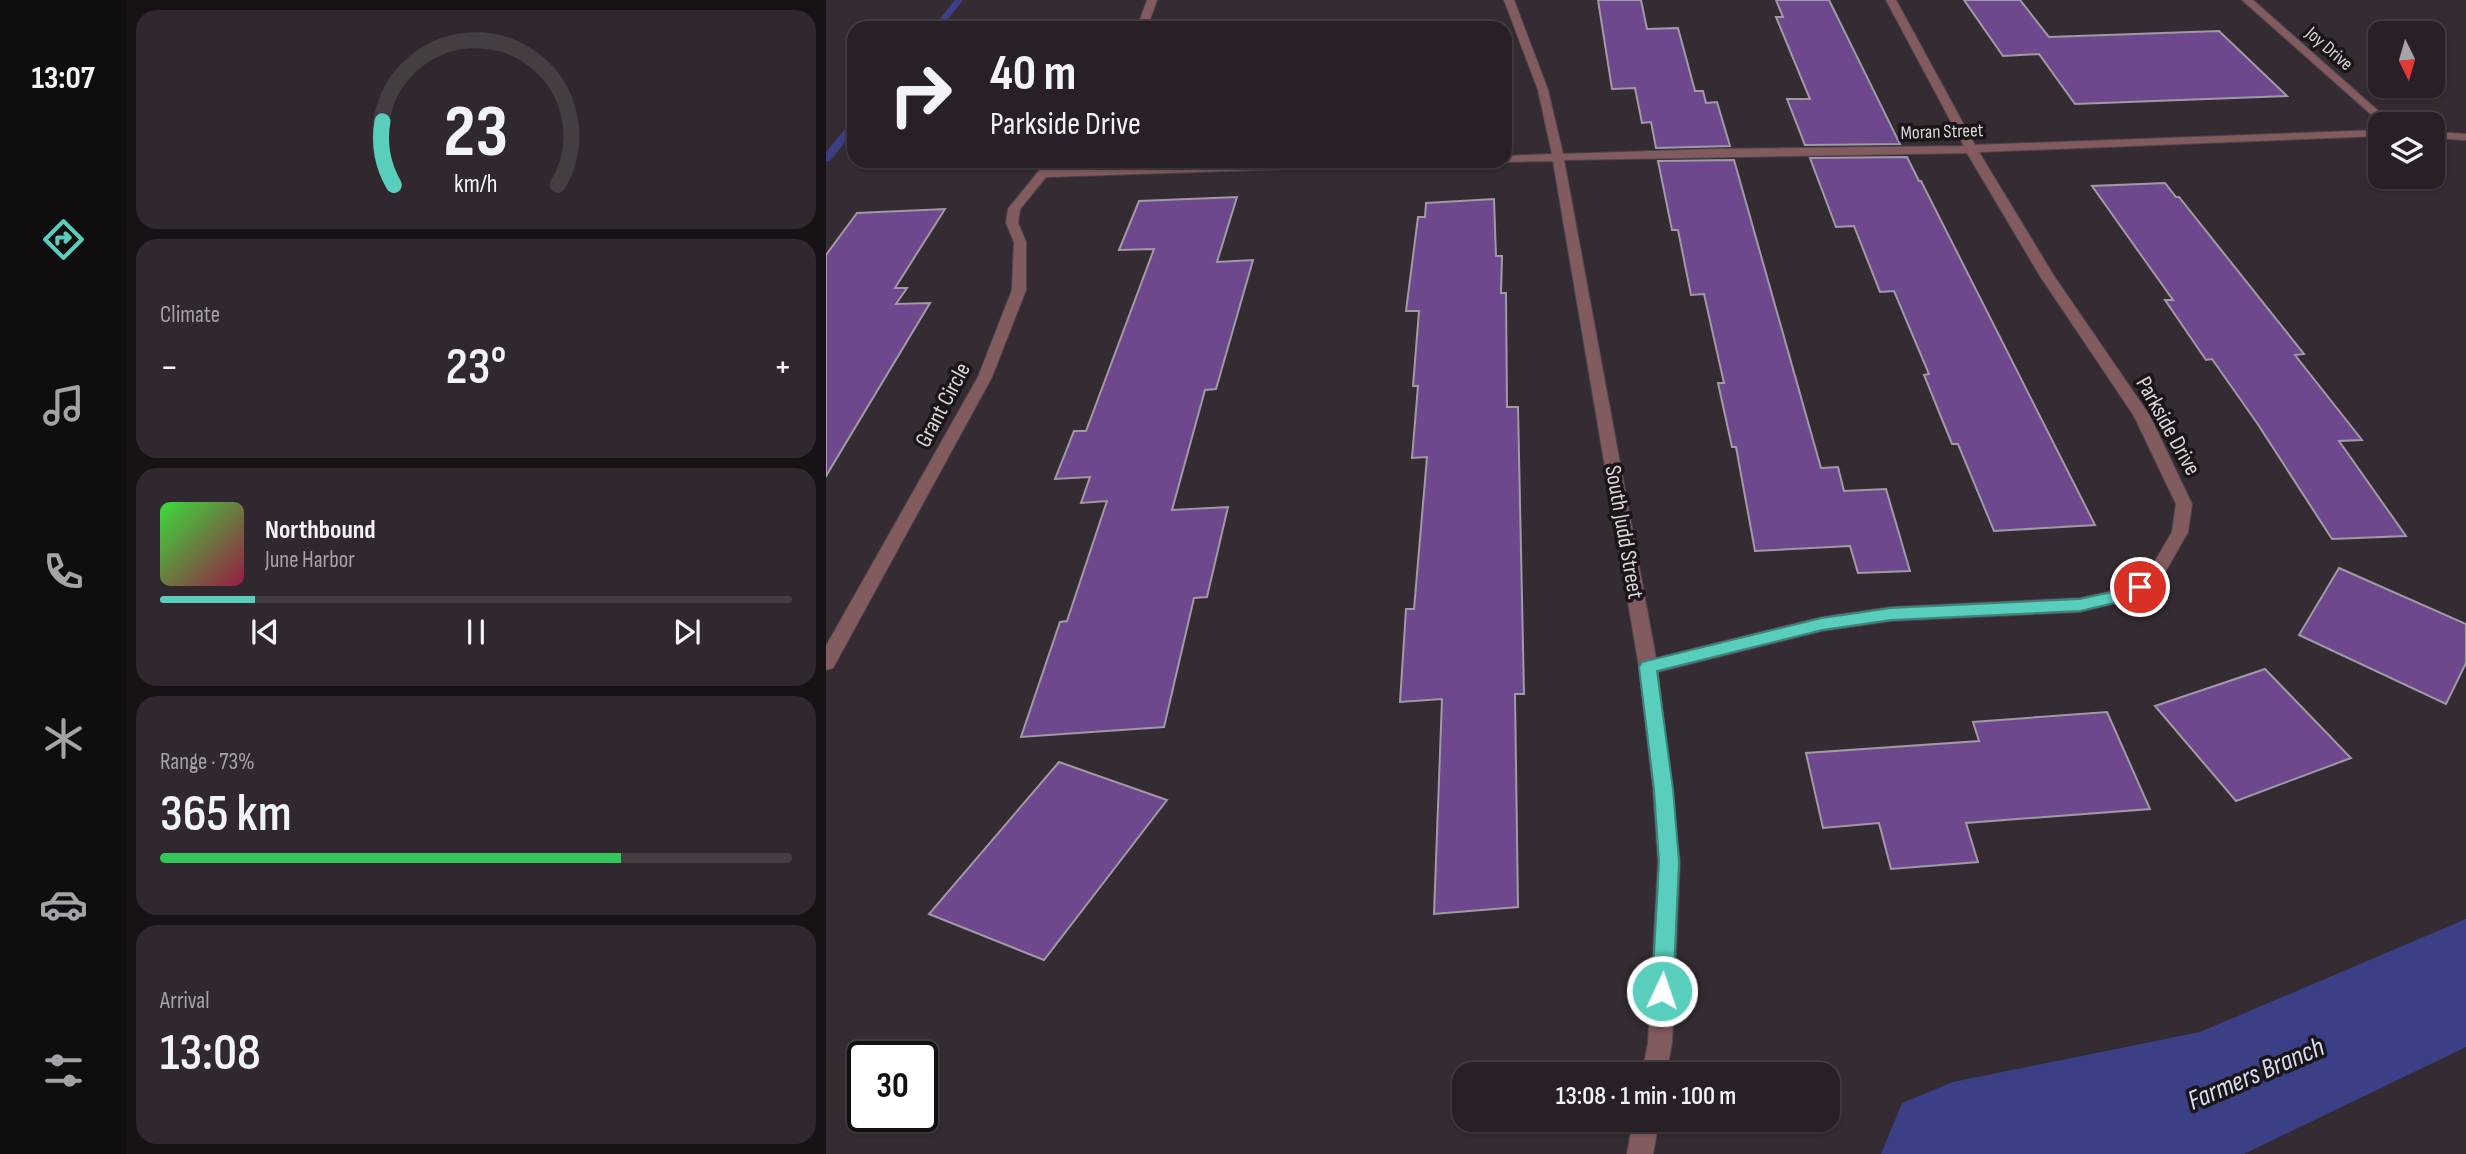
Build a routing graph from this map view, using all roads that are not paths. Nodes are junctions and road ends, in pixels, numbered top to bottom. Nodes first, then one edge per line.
1 (1152, 0) edge
2 (1508, 0) edge
3 (1891, 0) edge
4 (2247, 0) edge
5 (1144, 21) edge
6 (2374, 112) edge
7 (2368, 133) edge
8 (2445, 136) edge
9 (2466, 137) edge
10 (1971, 149) junction
11 (1558, 157) junction
12 (1512, 159) edge
13 (1046, 168) edge
14 (1222, 168) edge
15 (1040, 174) junction
16 (826, 663) edge
17 (1648, 667) junction
18 (1656, 1062) edge
19 (1644, 1132) edge
20 (1640, 1154) edge

1 - 5 street
2 - 11 street, South Judd Street
3 - 10 street, Parkside Drive
4 - 6 street, Joy Drive
7 - 10 street, Moran Street
8 - 9 street
10 - 11 street, Moran Street
10 - 17 street, Parkside Drive
11 - 12 street, Moran Street
11 - 17 street, South Judd Street
13 - 15 street, Grant Circle
14 - 15 street
15 - 16 street, Grant Circle
17 - 18 street, South Judd Street
19 - 20 street

